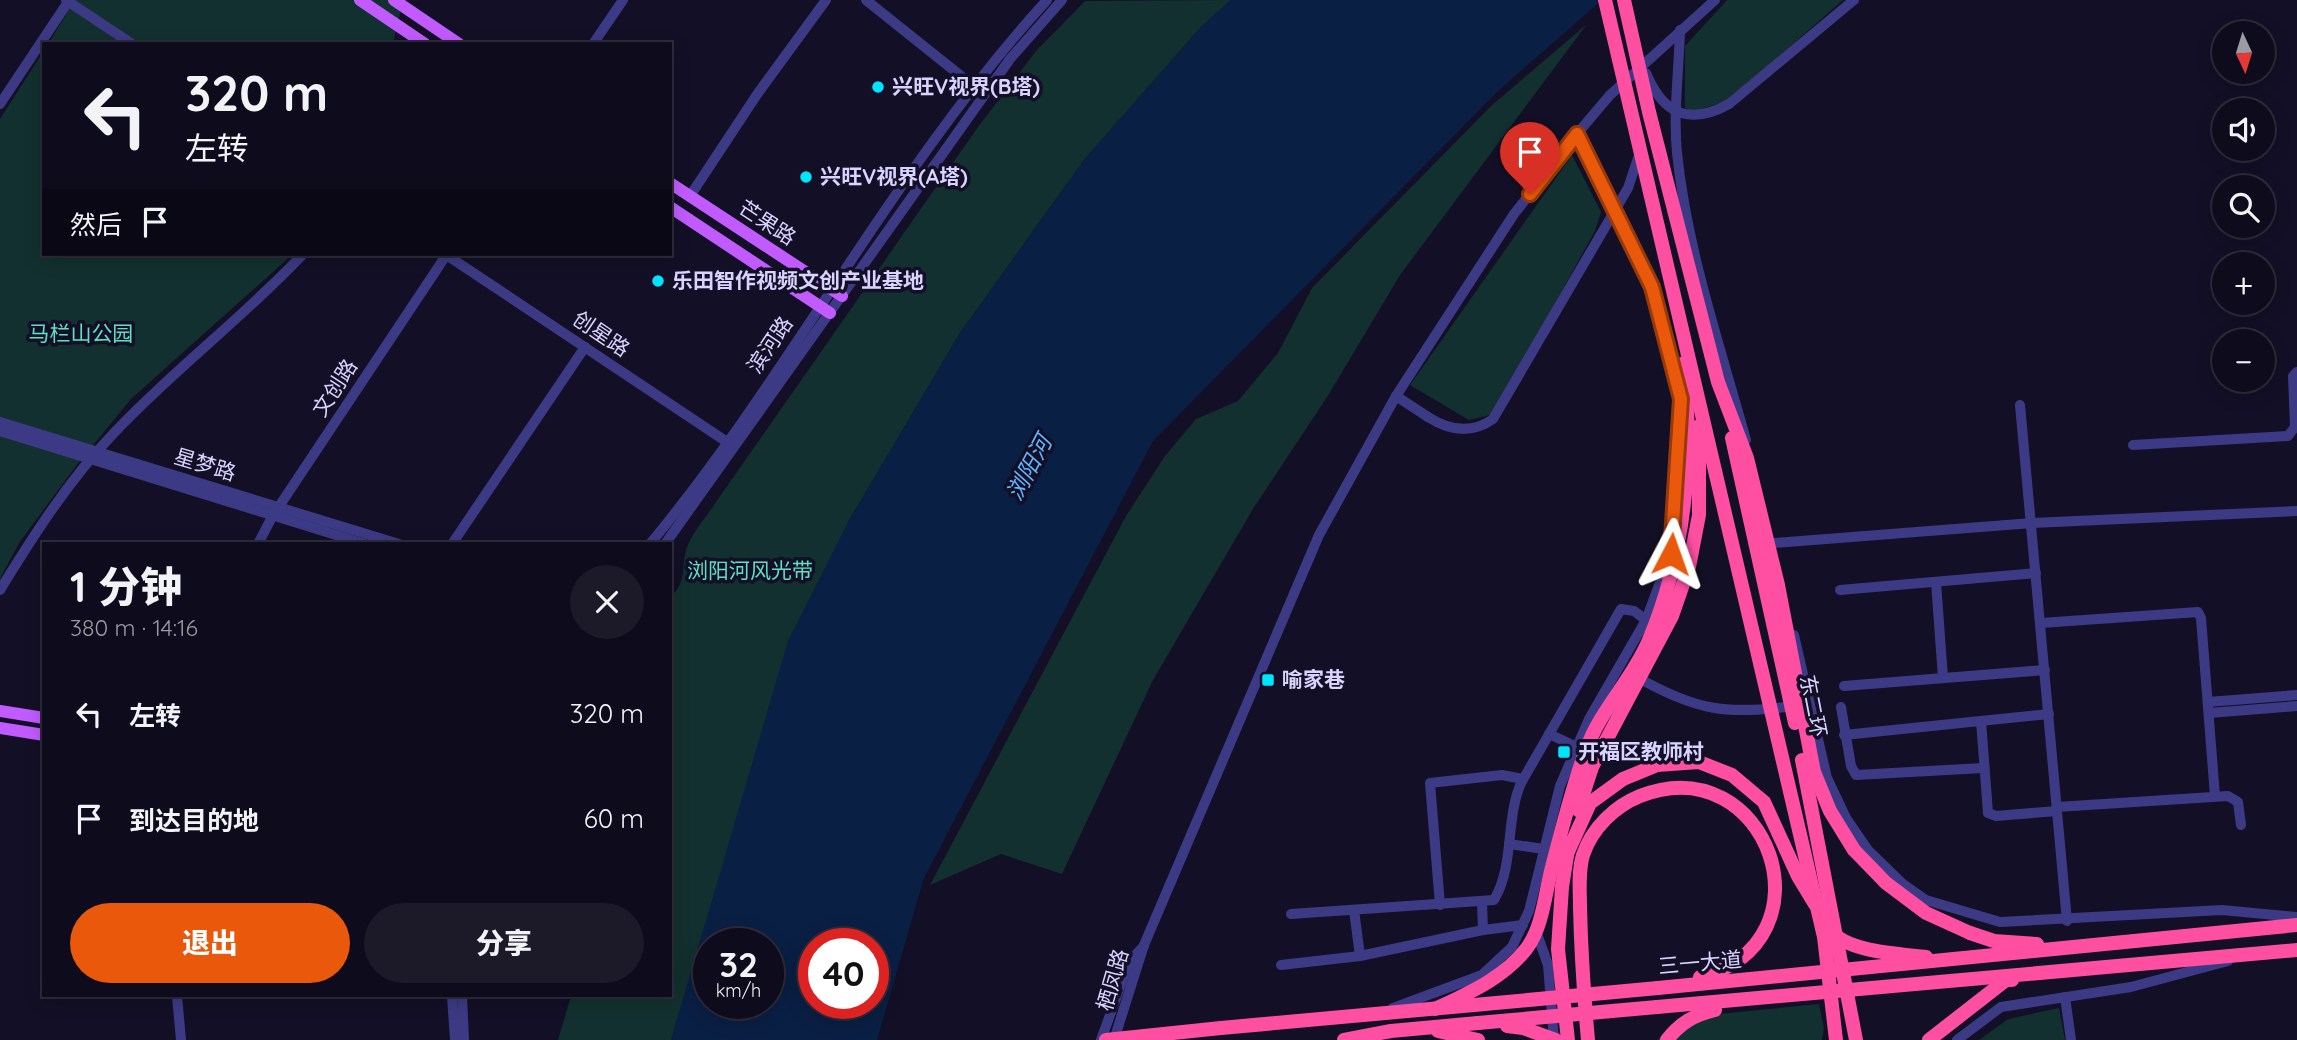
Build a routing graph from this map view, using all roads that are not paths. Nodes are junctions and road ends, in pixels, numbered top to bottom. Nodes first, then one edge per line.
1 (360, 0) edge
2 (394, 0) edge
3 (623, 0) edge
4 (826, 0) edge
5 (866, 0) edge
6 (1047, 0) edge
7 (1062, 0) edge
8 (1605, 0) edge
9 (1624, 0) edge
10 (1714, 0) edge
11 (1854, 0) edge
12 (67, 1) edge
13 (408, 4) edge
14 (1680, 30) junction
15 (129, 42) edge
16 (422, 42) edge
17 (456, 42) edge
18 (594, 42) edge
19 (1637, 53) junction
20 (980, 91) junction
21 (0, 104) edge
22 (1577, 134) junction
23 (1641, 151) junction
24 (672, 184) edge
25 (690, 196) junction
26 (672, 208) edge
27 (1657, 218) junction
28 (301, 256) edge
29 (445, 256) edge
30 (449, 256) edge
31 (831, 289) junction
32 (842, 296) junction
33 (819, 305) junction
34 (830, 313) junction
35 (585, 347) junction
36 (2297, 372) edge
37 (1718, 382) junction
38 (1396, 396) junction
39 (1699, 400) junction
40 (2020, 405) dead end
41 (0, 422) edge
42 (0, 431) edge
43 (731, 445) junction
44 (2133, 445) dead end
45 (93, 456) junction
46 (279, 508) junction
47 (2297, 510) edge
48 (272, 517) junction
49 (2032, 523) junction
50 (259, 542) edge
51 (358, 542) edge
52 (392, 542) edge
53 (453, 542) edge
54 (652, 542) edge
55 (666, 542) edge
56 (1774, 543) junction
57 (2036, 573) junction
58 (1936, 582) junction
59 (0, 590) edge
60 (1840, 590) dead end
61 (1646, 620) junction
62 (2041, 623) junction
63 (1620, 667) junction
64 (2045, 670) junction
65 (1943, 678) junction
66 (1844, 686) dead end
67 (2297, 695) edge
68 (2208, 702) junction
69 (1809, 704) junction
70 (1840, 706) dead end
71 (2297, 706) edge
72 (0, 711) edge
73 (2209, 713) junction
74 (2049, 714) junction
75 (42, 718) edge
76 (1981, 721) junction
77 (0, 728) edge
78 (1549, 734) junction
79 (42, 735) edge
80 (1844, 735) junction
81 (1577, 747) junction
82 (1983, 768) junction
83 (1523, 779) junction
84 (2215, 796) junction
85 (2057, 809) junction
86 (2241, 825) dead end
87 (1509, 844) junction
88 (1544, 849) junction
89 (1563, 862) junction
90 (1482, 902) junction
91 (1440, 905) junction
92 (1354, 910) junction
93 (1529, 911) junction
94 (1291, 914) dead end
95 (2297, 917) edge
96 (2067, 921) junction
97 (1523, 925) junction
98 (2297, 925) edge
99 (1483, 930) junction
100 (1144, 946) junction
101 (2087, 946) junction
102 (2297, 950) edge
103 (1360, 956) junction
104 (2248, 956) junction
105 (1952, 960) junction
106 (1281, 965) dead end
107 (2107, 968) junction
108 (1658, 988) junction
109 (177, 997) edge
110 (452, 997) edge
111 (462, 997) edge
112 (2065, 997) junction
113 (1772, 999) junction
114 (1435, 1009) junction
115 (1366, 1016) junction
116 (1478, 1023) junction
117 (1391, 1031) junction
118 (181, 1040) edge
119 (455, 1040) edge
120 (464, 1040) edge
121 (1103, 1040) edge
122 (1114, 1040) edge
123 (1345, 1040) edge
124 (1373, 1040) edge
125 (1478, 1040) edge
126 (1555, 1040) edge
127 (1568, 1040) edge
128 (1588, 1040) edge
129 (1667, 1040) edge
130 (1836, 1040) edge
131 (1856, 1040) edge
132 (1930, 1040) edge
133 (1957, 1040) edge
134 (2071, 1040) edge

1 - 16 main road
2 - 13 main road
3 - 18 street
4 - 25 street
5 - 20 street
6 - 20 street, 滨河路
7 - 20 street, 滨河路
8 - 23 highway, bridge
9 - 19 highway, bridge
10 - 14 street
11 - 19 street, bridge
12 - 15 street
12 - 21 street
13 - 17 main road
14 - 22 street
14 - 56 street
19 - 37 highway, bridge
20 - 31 street, 滨河路
20 - 32 street, 滨河路
22 - 38 street
22 - 61 street
23 - 27 highway, bridge
23 - 38 street, bridge
24 - 25 main road, 芒果路
25 - 31 main road, 芒果路
26 - 33 main road, 芒果路
27 - 39 highway, bridge
27 - 114 highway, bridge
28 - 45 street
29 - 46 street, 文创路
30 - 35 street, 创星路
31 - 32 main road, 芒果路
31 - 33 street, 滨河路
32 - 34 street, 滨河路
33 - 34 main road, 芒果路
33 - 43 street, 滨河路
34 - 43 street, 滨河路
35 - 43 street, 创星路
35 - 53 street
36 - 44 street
37 - 101 highway, bridge
37 - 131 highway, 东二环, bridge
38 - 100 street
39 - 89 highway, bridge
39 - 130 highway, bridge
40 - 49 street
41 - 45 street, 星梦路
42 - 45 street, 星梦路
43 - 54 street, 滨河路
43 - 55 street, 滨河路
45 - 46 street, 星梦路
45 - 48 street, 星梦路
45 - 59 street
46 - 48 street, 文创路
46 - 52 street, 星梦路
47 - 49 street
48 - 50 street, 文创路
48 - 51 street, 星梦路
49 - 56 street
49 - 57 street
56 - 69 street
57 - 58 street
57 - 62 street
58 - 60 street
58 - 65 street
61 - 63 street
61 - 78 street
62 - 64 street
62 - 68 street
63 - 69 street
63 - 81 street
64 - 65 street
64 - 74 street
65 - 66 street
67 - 68 street
68 - 73 street
69 - 96 street
70 - 80 street
71 - 73 street
72 - 75 main road
73 - 84 street
74 - 76 street
74 - 85 street
76 - 80 street
76 - 82 street
77 - 79 main road
78 - 81 street
78 - 83 street
80 - 82 street
81 - 88 street
82 - 85 street
83 - 87 street
83 - 91 street
84 - 85 street
84 - 86 street
85 - 96 street
87 - 88 street
87 - 90 street
88 - 93 street
89 - 105 highway, bridge
89 - 127 highway, bridge
90 - 91 street
90 - 99 street
91 - 92 street
92 - 94 street
92 - 103 street
93 - 97 street
93 - 126 street
95 - 96 street
97 - 99 street
97 - 115 street
98 - 101 highway, 三一大道
99 - 103 street
100 - 121 street, 栖凤路
100 - 122 street, 栖凤路
101 - 105 highway, 三一大道
102 - 104 highway, 三一大道
103 - 106 street
104 - 107 highway, 三一大道
104 - 112 street
105 - 108 highway, 三一大道
107 - 113 highway, 三一大道
107 - 132 highway
108 - 114 highway, 三一大道, bridge
108 - 128 highway
109 - 118 street
110 - 119 street
111 - 120 street
112 - 133 street
112 - 134 street
113 - 116 highway, 三一大道, bridge
113 - 129 highway
114 - 115 highway, 三一大道
115 - 121 highway, 三一大道, bridge
116 - 117 highway, 三一大道
116 - 126 highway, bridge
117 - 123 highway, 三一大道
117 - 125 highway
123 - 124 street

